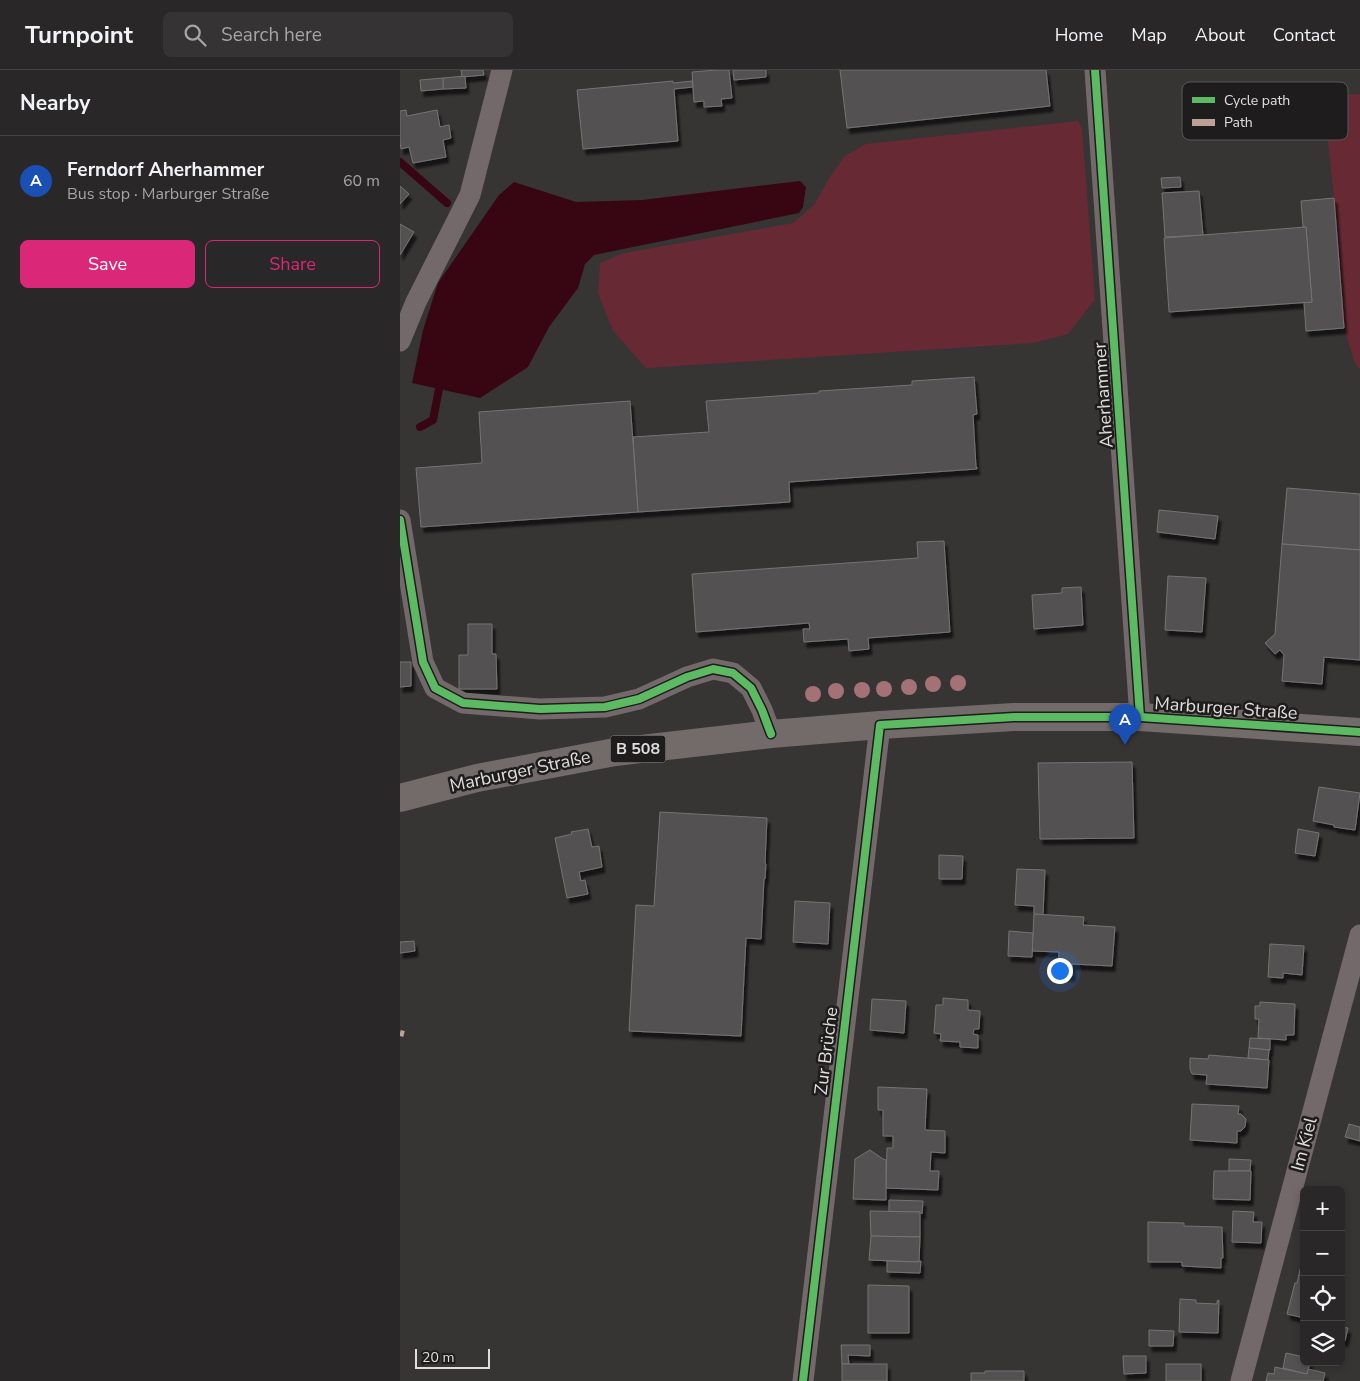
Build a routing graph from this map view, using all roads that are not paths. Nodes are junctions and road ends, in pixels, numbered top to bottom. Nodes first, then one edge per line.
1 (502, 70) edge
2 (1095, 70) edge
3 (400, 341) edge
4 (400, 520) edge
5 (1140, 717) junction
6 (880, 726) junction
7 (1360, 732) edge
8 (771, 734) junction
9 (400, 798) edge
10 (1360, 935) edge
11 (803, 1381) edge
12 (1241, 1381) edge

1 - 3 street
2 - 5 street, Aherhammer
4 - 8 street
5 - 6 main road, Marburger Straße / B 508
5 - 7 main road, Marburger Straße / B 508
6 - 8 main road, Marburger Straße / B 508
6 - 11 street, Zur Brüche
8 - 9 main road, Marburger Straße / B 508
10 - 12 street, Im Kiel

